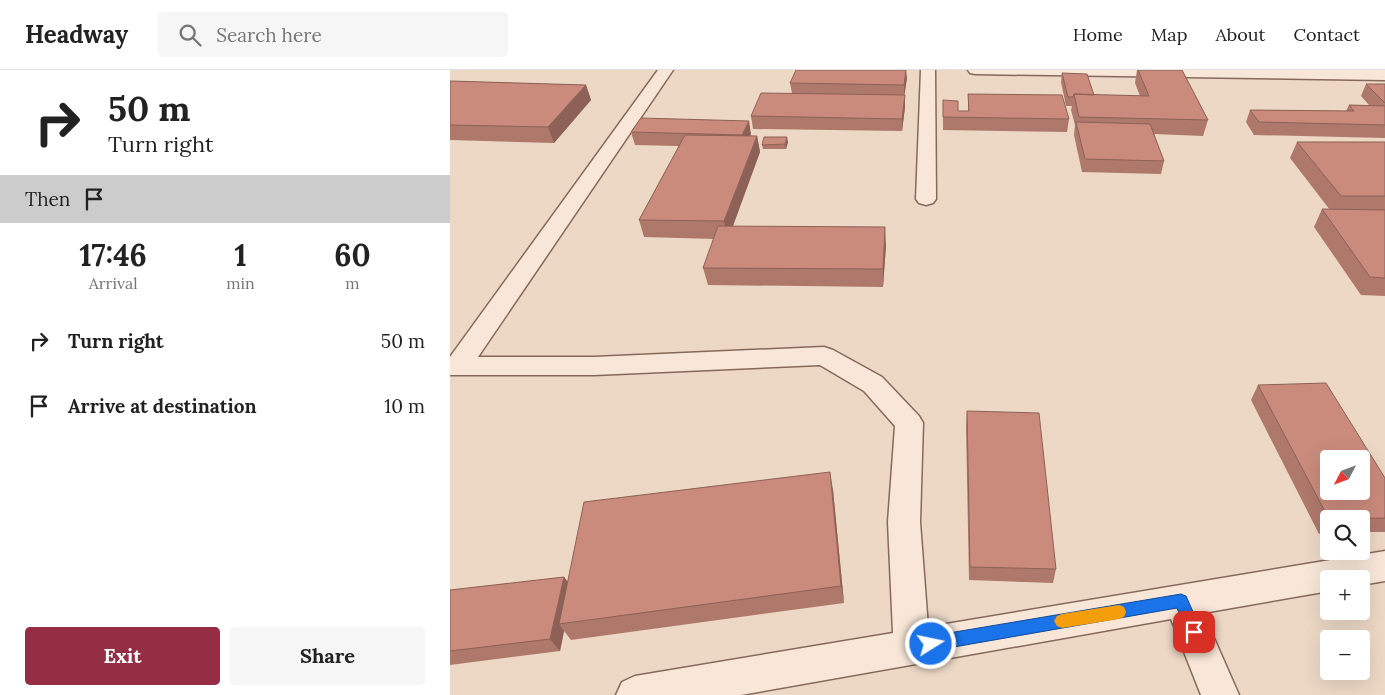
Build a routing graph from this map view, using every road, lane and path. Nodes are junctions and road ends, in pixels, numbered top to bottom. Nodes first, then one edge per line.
1 (666, 70) edge
2 (928, 70) edge
3 (976, 70) edge
4 (1385, 75) edge
5 (926, 200) dead end
6 (454, 366) edge
7 (1385, 566) edge
8 (1181, 601) junction
9 (912, 647) junction
10 (635, 695) edge
11 (1220, 695) edge

1 - 6 street
2 - 5 street
3 - 4 street
6 - 9 street
7 - 8 street
8 - 9 street
8 - 11 street
9 - 10 street

